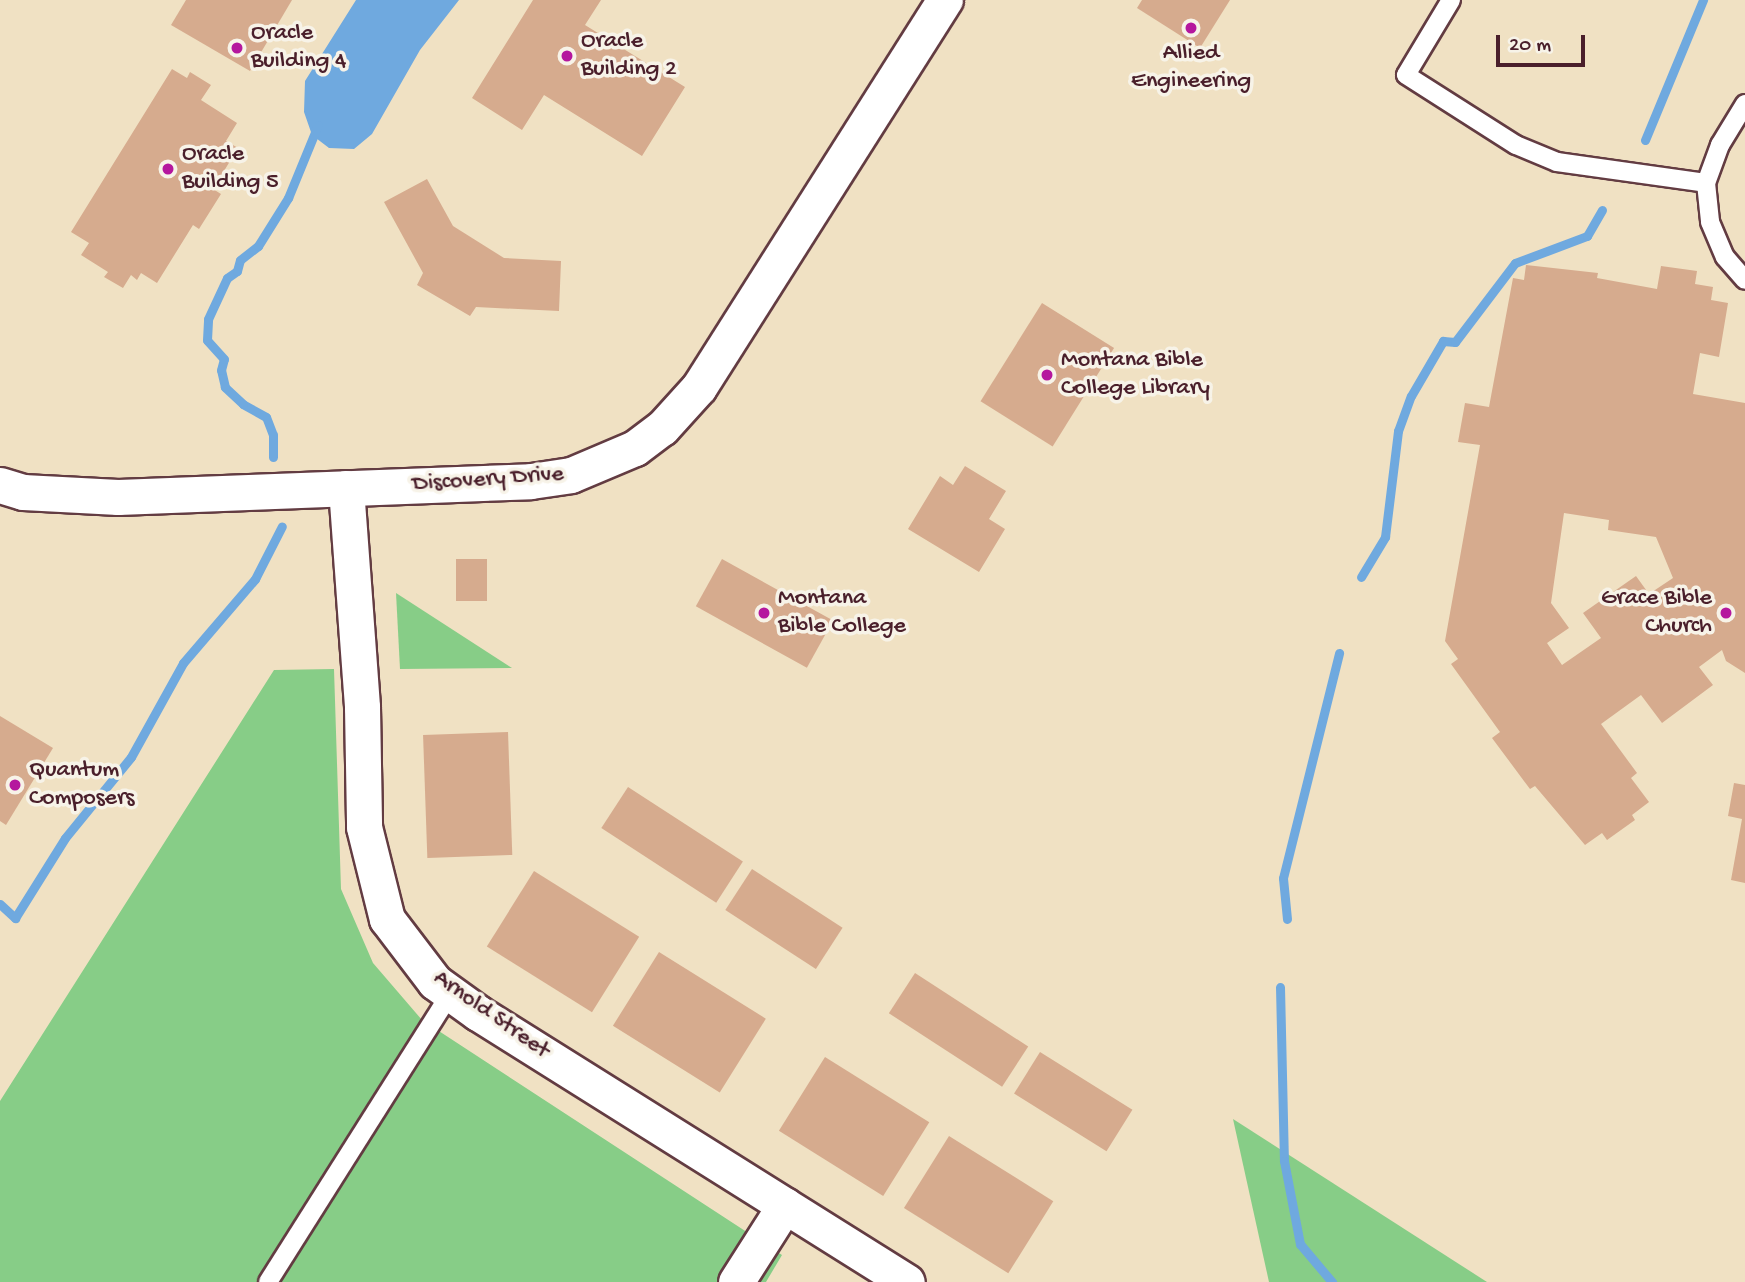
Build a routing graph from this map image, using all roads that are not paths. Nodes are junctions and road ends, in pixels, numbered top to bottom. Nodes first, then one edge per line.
1 (945, 0) edge
2 (1451, 0) edge
3 (1745, 104) edge
4 (1706, 183) junction
5 (1745, 280) edge
6 (0, 485) edge
7 (346, 488) junction
8 (451, 992) junction
9 (785, 1205) junction
10 (268, 1282) edge
11 (736, 1282) edge
12 (906, 1282) edge

1 - 7 street, Discovery Drive
2 - 4 lane
3 - 4 lane
4 - 5 lane
6 - 7 street, Discovery Drive
7 - 8 street, Arnold Street
8 - 9 street, Arnold Street
8 - 10 lane
9 - 11 street
9 - 12 street, Arnold Street

